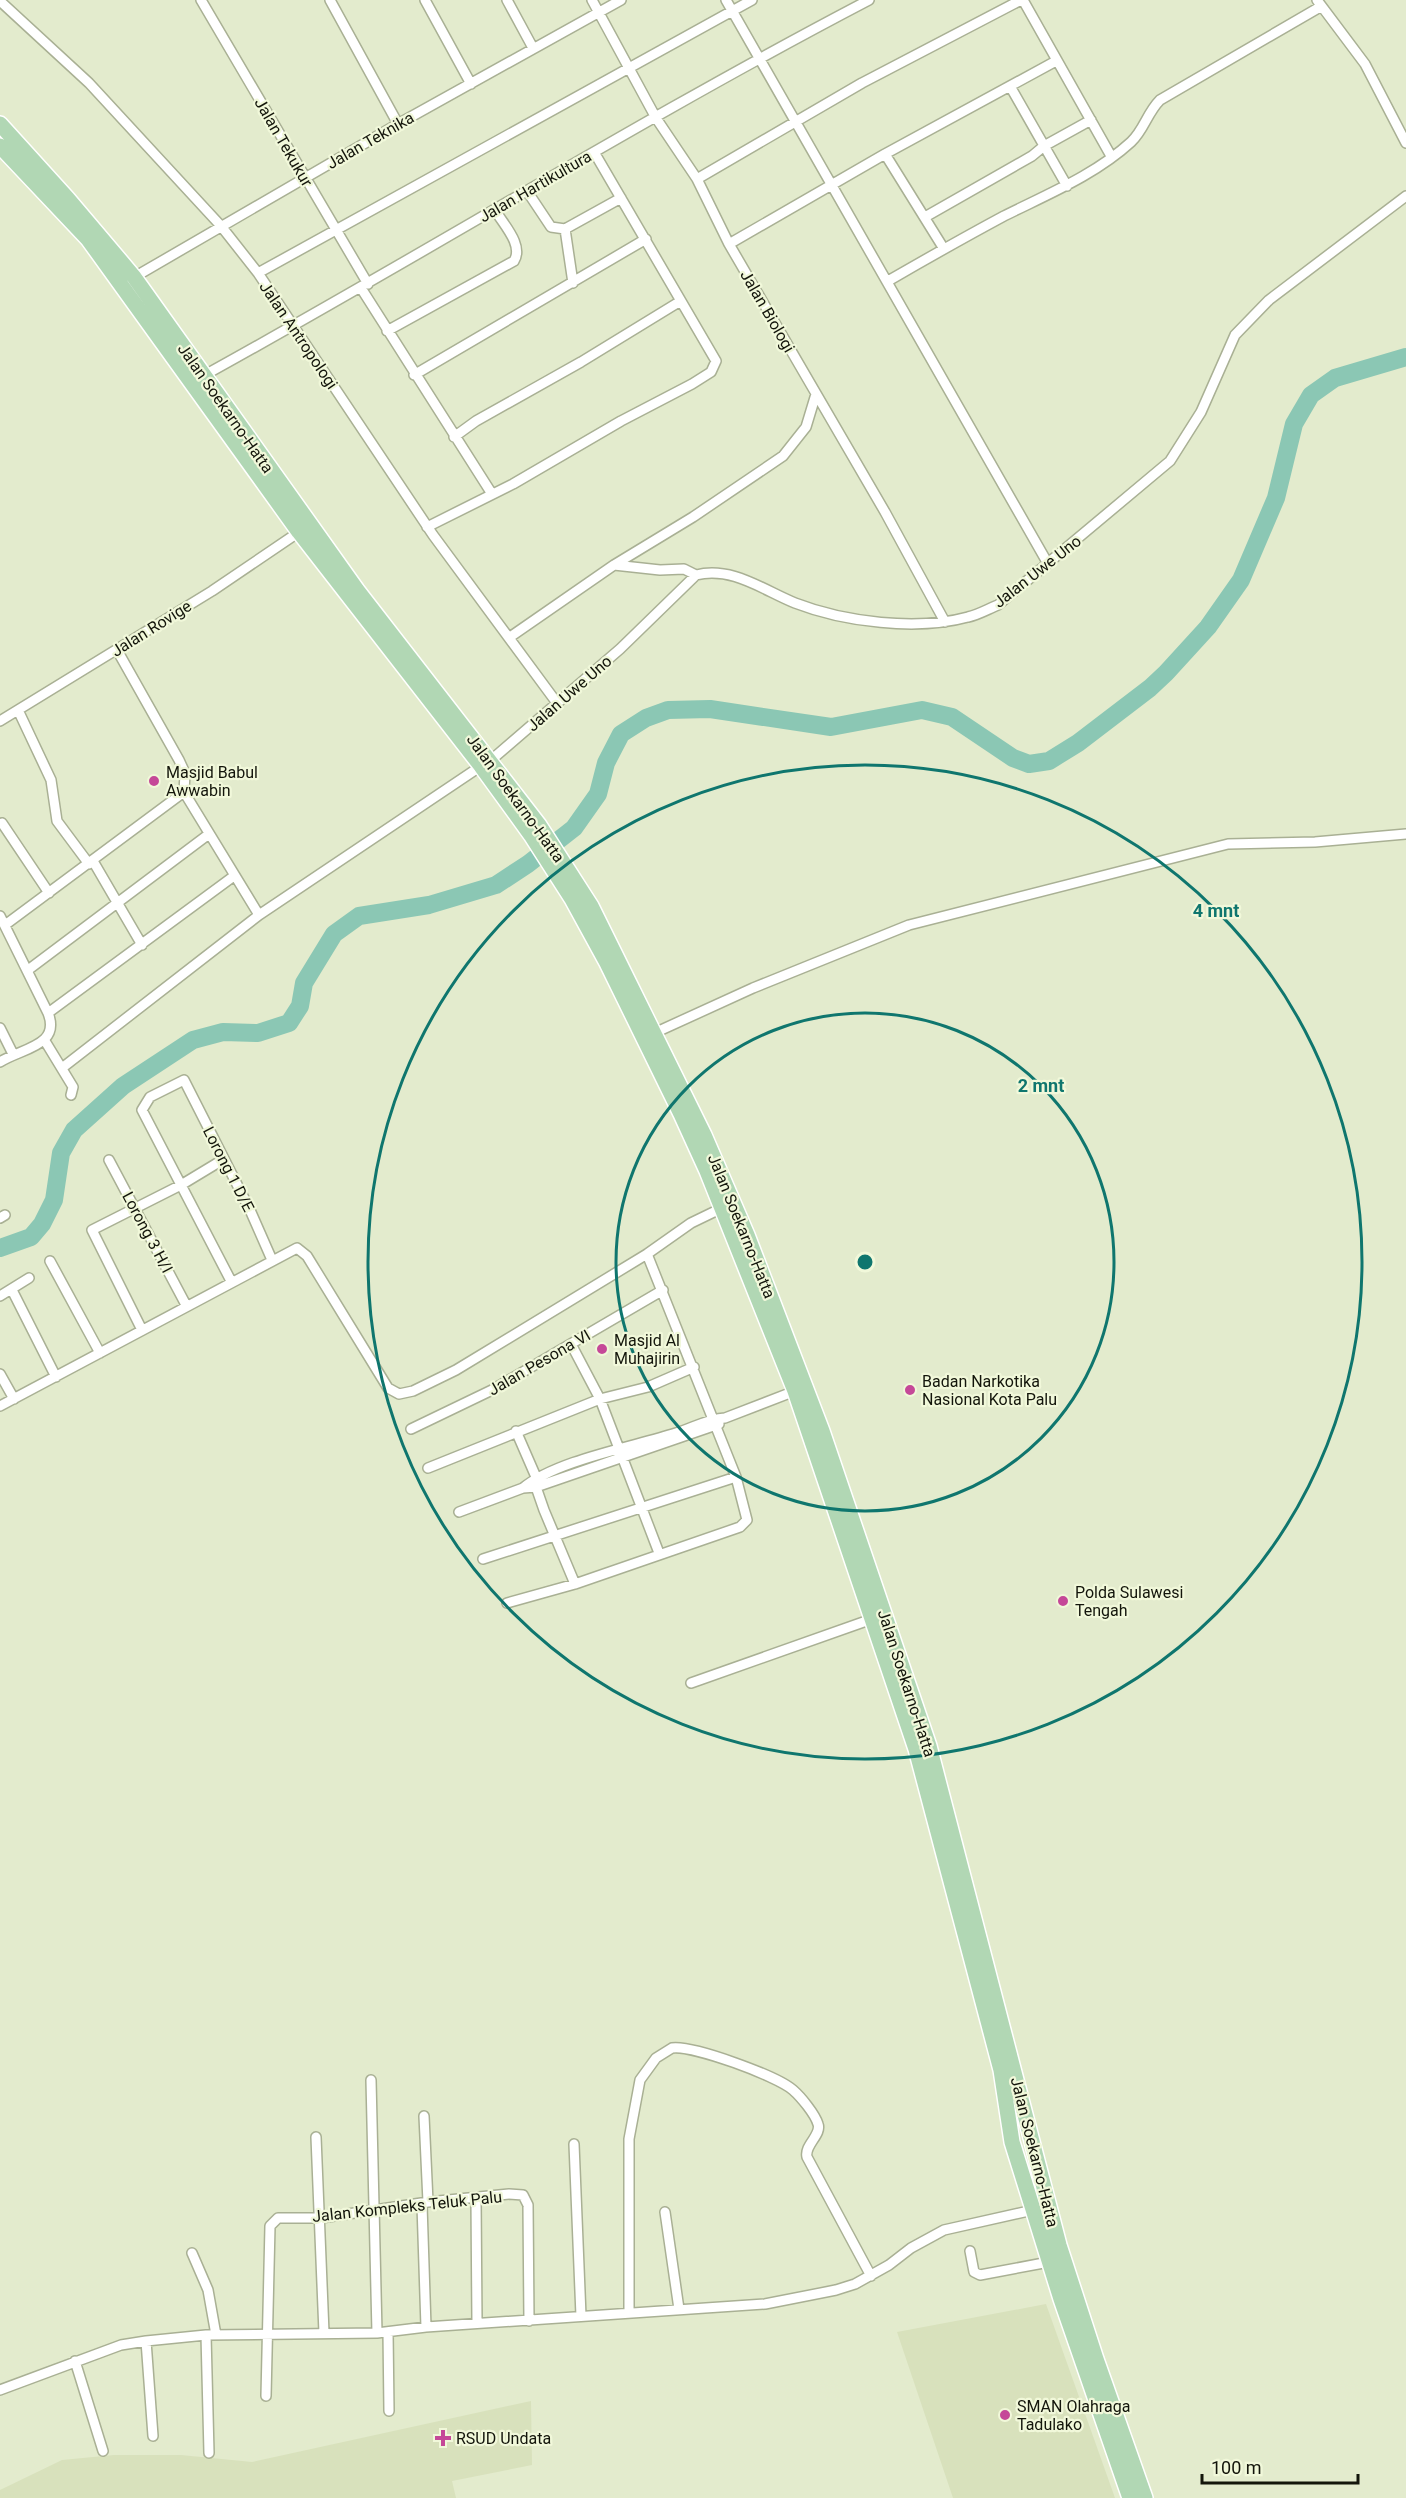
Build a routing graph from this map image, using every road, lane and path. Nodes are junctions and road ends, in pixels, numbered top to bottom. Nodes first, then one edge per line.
1 (201, 0) edge
2 (330, 0) edge
3 (425, 0) edge
4 (507, 0) edge
5 (592, 0) edge
6 (621, 0) edge
7 (726, 0) edge
8 (752, 0) edge
9 (869, 0) edge
10 (1022, 0) edge
11 (0, 1) edge
12 (1318, 3) edge
13 (732, 11) junction
14 (599, 12) junction
15 (533, 48) junction
16 (758, 58) junction
17 (1056, 61) junction
18 (631, 68) junction
19 (471, 84) junction
20 (1010, 86) junction
21 (656, 118) junction
22 (1091, 120) junction
23 (0, 124) edge
24 (398, 124) junction
25 (796, 124) junction
26 (1406, 143) edge
27 (0, 146) edge
28 (1044, 146) junction
29 (594, 152) junction
30 (885, 154) junction
31 (1111, 156) junction
32 (305, 178) junction
33 (697, 179) junction
34 (831, 184) junction
35 (1067, 186) junction
36 (526, 191) junction
37 (1406, 196) edge
38 (621, 198) junction
39 (495, 210) junction
40 (926, 216) junction
41 (221, 226) junction
42 (565, 229) junction
43 (336, 230) junction
44 (646, 239) junction
45 (729, 244) junction
46 (944, 249) junction
47 (258, 273) junction
48 (128, 281) junction
49 (888, 281) junction
50 (573, 283) junction
51 (364, 286) junction
52 (679, 302) junction
53 (292, 326) junction
54 (387, 331) junction
55 (414, 375) junction
56 (203, 376) junction
57 (816, 394) junction
58 (454, 437) junction
59 (268, 478) junction
60 (492, 494) junction
61 (427, 527) junction
62 (299, 532) junction
63 (1047, 562) junction
64 (614, 565) junction
65 (696, 575) junction
66 (945, 622) junction
67 (510, 637) junction
68 (117, 650) junction
69 (557, 703) junction
70 (18, 710) junction
71 (0, 721) edge
72 (486, 764) junction
73 (184, 792) junction
74 (2, 823) dead end
75 (209, 834) junction
76 (1406, 834) edge
77 (91, 862) junction
78 (234, 876) junction
79 (49, 894) junction
80 (117, 903) junction
81 (260, 915) junction
82 (0, 916) edge
83 (5, 925) junction
84 (142, 945) junction
85 (28, 970) junction
86 (48, 1013) junction
87 (0, 1028) edge
88 (649, 1036) junction
89 (45, 1041) junction
90 (13, 1054) junction
91 (0, 1062) edge
92 (62, 1068) junction
93 (71, 1095) dead end
94 (224, 1159) junction
95 (109, 1160) dead end
96 (181, 1185) junction
97 (722, 1208) junction
98 (136, 1210) junction
99 (647, 1254) junction
100 (272, 1260) junction
101 (50, 1261) dead end
102 (29, 1278) dead end
103 (231, 1281) junction
104 (12, 1290) junction
105 (663, 1290) junction
106 (0, 1296) edge
107 (186, 1305) junction
108 (142, 1330) junction
109 (778, 1330) junction
110 (571, 1344) junction
111 (99, 1353) junction
112 (694, 1367) junction
113 (0, 1374) edge
114 (56, 1377) junction
115 (795, 1391) junction
116 (14, 1399) junction
117 (600, 1399) junction
118 (0, 1406) edge
119 (714, 1423) junction
120 (411, 1429) dead end
121 (516, 1431) junction
122 (619, 1449) junction
123 (624, 1458) junction
124 (428, 1468) dead end
125 (736, 1477) junction
126 (536, 1482) junction
127 (642, 1505) junction
128 (459, 1512) dead end
129 (554, 1534) junction
130 (659, 1553) junction
131 (483, 1559) dead end
132 (866, 1579) junction
133 (575, 1584) junction
134 (507, 1603) dead end
135 (872, 1618) junction
136 (692, 1683) dead end
137 (973, 1938) junction
138 (371, 2080) dead end
139 (424, 2116) dead end
140 (316, 2137) dead end
141 (574, 2144) dead end
142 (476, 2199) junction
143 (425, 2204) junction
144 (1032, 2210) junction
145 (374, 2211) junction
146 (665, 2212) dead end
147 (321, 2218) junction
148 (970, 2251) dead end
149 (192, 2253) dead end
150 (1049, 2262) junction
151 (871, 2276) junction
152 (679, 2310) junction
153 (629, 2313) junction
154 (581, 2316) junction
155 (529, 2321) junction
156 (477, 2323) junction
157 (426, 2327) junction
158 (388, 2332) junction
159 (324, 2333) junction
160 (377, 2333) junction
161 (268, 2334) junction
162 (211, 2335) junction
163 (146, 2341) junction
164 (75, 2361) junction
165 (0, 2390) edge
166 (266, 2396) dead end
167 (389, 2411) dead end
168 (153, 2436) dead end
169 (103, 2451) dead end
170 (209, 2453) dead end
171 (1130, 2498) edge
172 (1146, 2498) edge

1 - 32 street, Jalan Tekukur
2 - 24 street
3 - 19 street
4 - 15 street
5 - 14 street, Jalan Biologi
6 - 14 street, Jalan Teknika
7 - 13 street
8 - 13 street
9 - 16 street, Jalan Hartikultura
10 - 17 street
10 - 25 street
11 - 41 street, Jalan Antropologi
12 - 26 street
12 - 31 street
13 - 16 street
13 - 18 street
14 - 15 street, Jalan Teknika
14 - 18 street, Jalan Biologi
15 - 19 street, Jalan Teknika
16 - 21 street, Jalan Hartikultura
16 - 25 street
17 - 20 street
17 - 22 street
18 - 21 street, Jalan Biologi
18 - 43 street
19 - 24 street, Jalan Teknika
20 - 28 street
20 - 30 street
21 - 29 street, Jalan Hartikultura
21 - 33 street, Jalan Biologi
22 - 28 street
22 - 31 street
23 - 48 main road, Jalan Soekarno-Hatta
24 - 32 street, Jalan Teknika
25 - 33 street
25 - 34 street
27 - 48 main road, Jalan Soekarno-Hatta
28 - 35 street
28 - 40 street
29 - 36 street, Jalan Hartikultura
29 - 38 street
30 - 34 street
30 - 40 street
31 - 35 street
32 - 41 street, Jalan Teknika
32 - 43 street, Jalan Tekukur
33 - 45 street, Jalan Biologi
34 - 45 street
34 - 49 street
35 - 46 street
36 - 39 street, Jalan Hartikultura
36 - 42 street
37 - 63 street, Jalan Uwe Uno
38 - 42 street
38 - 44 street
39 - 51 street, Jalan Hartikultura
39 - 54 street
40 - 46 street
41 - 47 street, Jalan Antropologi
41 - 48 street, Jalan Teknika
42 - 50 street
43 - 47 street
43 - 51 street, Jalan Tekukur
44 - 50 street
44 - 52 street
45 - 57 street, Jalan Biologi
46 - 49 street
47 - 53 street, Jalan Antropologi
48 - 56 main road, Jalan Soekarno-Hatta
48 - 59 main road, Jalan Soekarno-Hatta
49 - 63 street
50 - 55 street
51 - 53 street, Jalan Hartikultura
51 - 54 street, Jalan Tekukur
52 - 58 street
52 - 60 street
53 - 56 street, Jalan Hartikultura
53 - 61 street, Jalan Antropologi
54 - 55 street, Jalan Tekukur
55 - 58 street, Jalan Tekukur
56 - 59 main road, Jalan Soekarno-Hatta
57 - 64 street
57 - 66 street, Jalan Biologi
58 - 60 street, Jalan Tekukur
59 - 62 main road, Jalan Soekarno-Hatta
59 - 72 main road, Jalan Soekarno-Hatta
60 - 61 street
61 - 67 street, Jalan Antropologi
62 - 68 street, Jalan Rovige
62 - 72 main road, Jalan Soekarno-Hatta
63 - 66 street, Jalan Uwe Uno
64 - 65 street
64 - 67 street
65 - 66 street, Jalan Uwe Uno
65 - 69 street, Jalan Uwe Uno
67 - 69 street, Jalan Antropologi
68 - 70 street, Jalan Rovige
68 - 73 street
69 - 72 street, Jalan Uwe Uno
70 - 71 street, Jalan Rovige
70 - 77 street
72 - 81 street, Jalan Uwe Uno
72 - 88 main road, Jalan Soekarno-Hatta
73 - 75 street
73 - 77 street
74 - 79 street
75 - 78 street
75 - 80 street
76 - 88 street
77 - 79 street
77 - 80 street
78 - 81 street
78 - 84 street
79 - 83 street
80 - 84 street
80 - 85 street
81 - 92 street, Jalan Uwe Uno
82 - 83 street
83 - 85 street
84 - 86 street
85 - 86 street
86 - 89 street
87 - 90 street
88 - 97 main road, Jalan Soekarno-Hatta
88 - 109 main road, Jalan Soekarno-Hatta
89 - 90 street
89 - 92 street
90 - 91 street
92 - 93 street
94 - 96 street
94 - 96 street, Lorong 1 D/E
94 - 100 street, Lorong 1 D/E
95 - 98 street, Lorong 3 H/I
96 - 98 street
96 - 103 street
97 - 99 street
97 - 109 main road, Jalan Soekarno-Hatta
98 - 107 street, Lorong 3 H/I
98 - 108 street
99 - 100 street
99 - 105 street
100 - 103 street
101 - 111 street
102 - 104 street
103 - 107 street
104 - 106 street
104 - 114 street
105 - 110 street, Jalan Pesona VI
105 - 112 street
107 - 108 street
108 - 111 street
109 - 115 main road, Jalan Soekarno-Hatta
109 - 132 main road, Jalan Soekarno-Hatta
110 - 117 street
110 - 120 street, Jalan Pesona VI
111 - 114 street
112 - 117 street
112 - 119 street
113 - 116 street
114 - 116 street
115 - 119 street
115 - 132 main road, Jalan Soekarno-Hatta
116 - 118 street
117 - 121 street
117 - 122 street
119 - 122 street
119 - 123 street
119 - 125 street
121 - 124 street
121 - 126 street
122 - 123 street
122 - 126 street
123 - 126 street
123 - 127 street
125 - 127 street
125 - 130 street
126 - 128 street
126 - 129 street
127 - 129 street
127 - 130 street
129 - 131 street
129 - 133 street
130 - 133 street
132 - 135 main road, Jalan Soekarno-Hatta
132 - 137 main road, Jalan Soekarno-Hatta
133 - 134 street
135 - 136 street
135 - 137 main road, Jalan Soekarno-Hatta
137 - 144 main road, Jalan Soekarno-Hatta
137 - 172 main road, Jalan Soekarno-Hatta
138 - 145 street
139 - 143 street
140 - 147 street
141 - 154 street
142 - 143 street, Jalan Kompleks Teluk Palu
142 - 155 street, Jalan Kompleks Teluk Palu
142 - 156 street
143 - 145 street, Jalan Kompleks Teluk Palu
143 - 157 street
144 - 150 main road, Jalan Soekarno-Hatta
144 - 151 street
145 - 147 street, Jalan Kompleks Teluk Palu
145 - 160 street
146 - 152 street
147 - 159 street
147 - 161 street, Jalan Kompleks Teluk Palu
148 - 150 street
149 - 162 street
150 - 171 main road, Jalan Soekarno-Hatta
151 - 152 street
151 - 153 street
152 - 153 street
153 - 154 street
154 - 155 street
155 - 156 street
156 - 157 street
157 - 158 street
158 - 160 street
158 - 167 street
159 - 160 street
159 - 161 street
161 - 162 street
161 - 166 street
162 - 163 street
162 - 170 street
163 - 164 street
163 - 168 street
164 - 165 street
164 - 169 street

